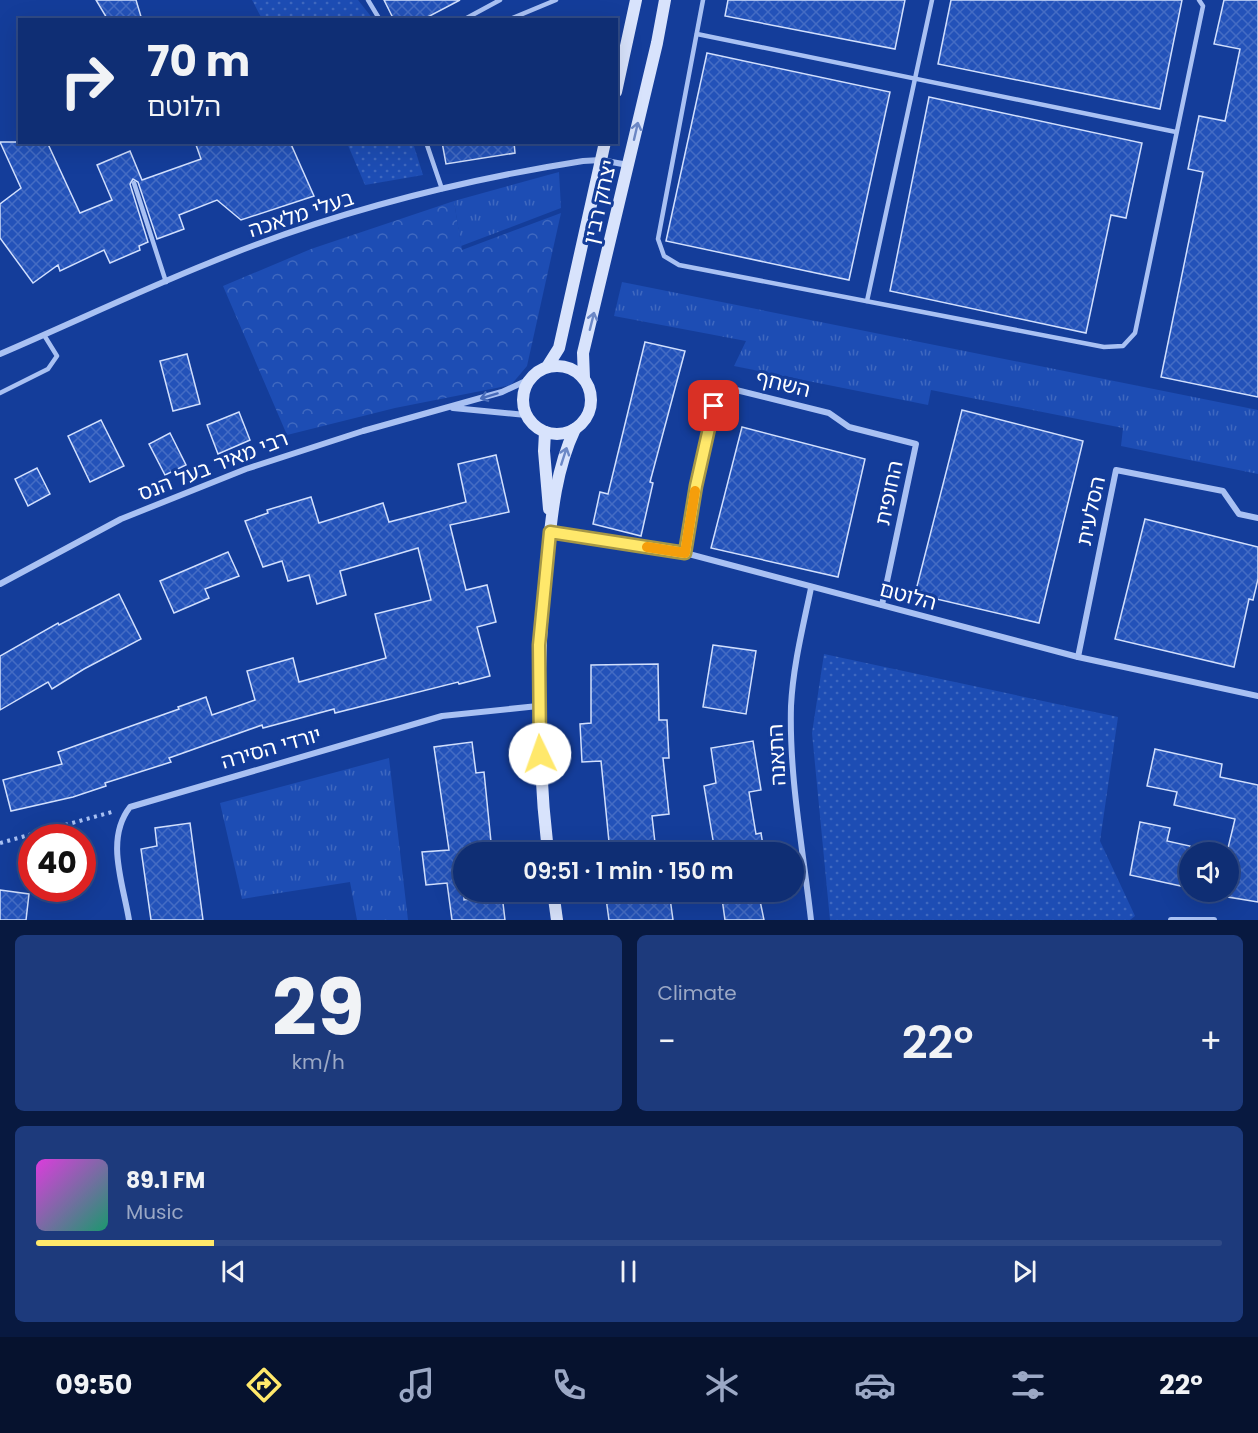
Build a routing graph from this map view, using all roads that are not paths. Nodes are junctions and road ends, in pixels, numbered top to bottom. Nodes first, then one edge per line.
1 (368, 0) edge
2 (500, 0) edge
3 (556, 0) edge
4 (636, 0) edge
5 (665, 0) edge
6 (703, 0) edge
7 (932, 0) edge
8 (1199, 0) edge
9 (379, 18) edge
10 (467, 18) edge
11 (513, 18) edge
12 (697, 34) junction
13 (915, 79) junction
14 (618, 83) edge
15 (1176, 132) junction
16 (427, 144) edge
17 (605, 144) edge
18 (601, 160) junction
19 (628, 165) junction
20 (134, 183) dead end
21 (442, 189) junction
22 (166, 282) junction
23 (867, 301) junction
24 (44, 335) junction
25 (0, 354) edge
26 (547, 367) junction
27 (584, 378) junction
28 (528, 380) junction
29 (0, 393) edge
30 (450, 408) junction
31 (829, 413) joint
32 (526, 415) junction
33 (575, 429) junction
34 (545, 432) junction
35 (1258, 518) edge
36 (550, 529) junction
37 (685, 553) junction
38 (0, 584) edge
39 (811, 588) junction
40 (882, 605) junction
41 (1078, 657) junction
42 (1258, 696) edge
43 (538, 706) junction
44 (547, 842) edge
45 (555, 902) edge
46 (129, 920) edge
47 (557, 920) edge
48 (811, 920) edge
49 (1171, 920) edge
50 (1214, 920) edge

1 - 9 lane
2 - 10 lane
3 - 11 lane
4 - 14 street
19 -> 5 street, יצחק רבין
6 - 12 lane
7 - 13 lane
8 - 15 lane
12 - 13 lane
12 - 23 lane
13 - 15 lane
13 - 23 lane
15 - 23 lane
16 - 21 lane
17 - 18 street, יצחק רבין
18 - 19 street, בעלי מלאכה
18 - 21 street, בעלי מלאכה
18 - 26 street, יצחק רבין
27 -> 19 street, יצחק רבין
20 - 22 lane
21 - 22 street, בעלי מלאכה
22 - 24 street, בעלי מלאכה
24 - 25 street, בעלי מלאכה
24 - 29 lane
26 - 27 street
26 - 28 street
27 - 33 street
28 -> 30 street, רבי מאיר בעל הנס
28 - 32 street
30 - 32 street, רבי מאיר בעל הנס
30 - 38 street, רבי מאיר בעל הנס
31 - 37 street, השחף
31 - 40 street, החופית
32 - 34 street
33 - 34 street
36 -> 33 street
34 - 36 street
35 - 41 street, הסלעית
36 - 37 street, הלוטם
36 - 43 street
37 - 39 street, הלוטם
39 - 40 street, הלוטם
39 - 48 street, התאנה
40 - 41 street, הלוטם
41 - 42 street, הלוטם
43 - 44 street
43 - 46 street, יורדי הסירה
45 - 47 street
49 - 50 street

